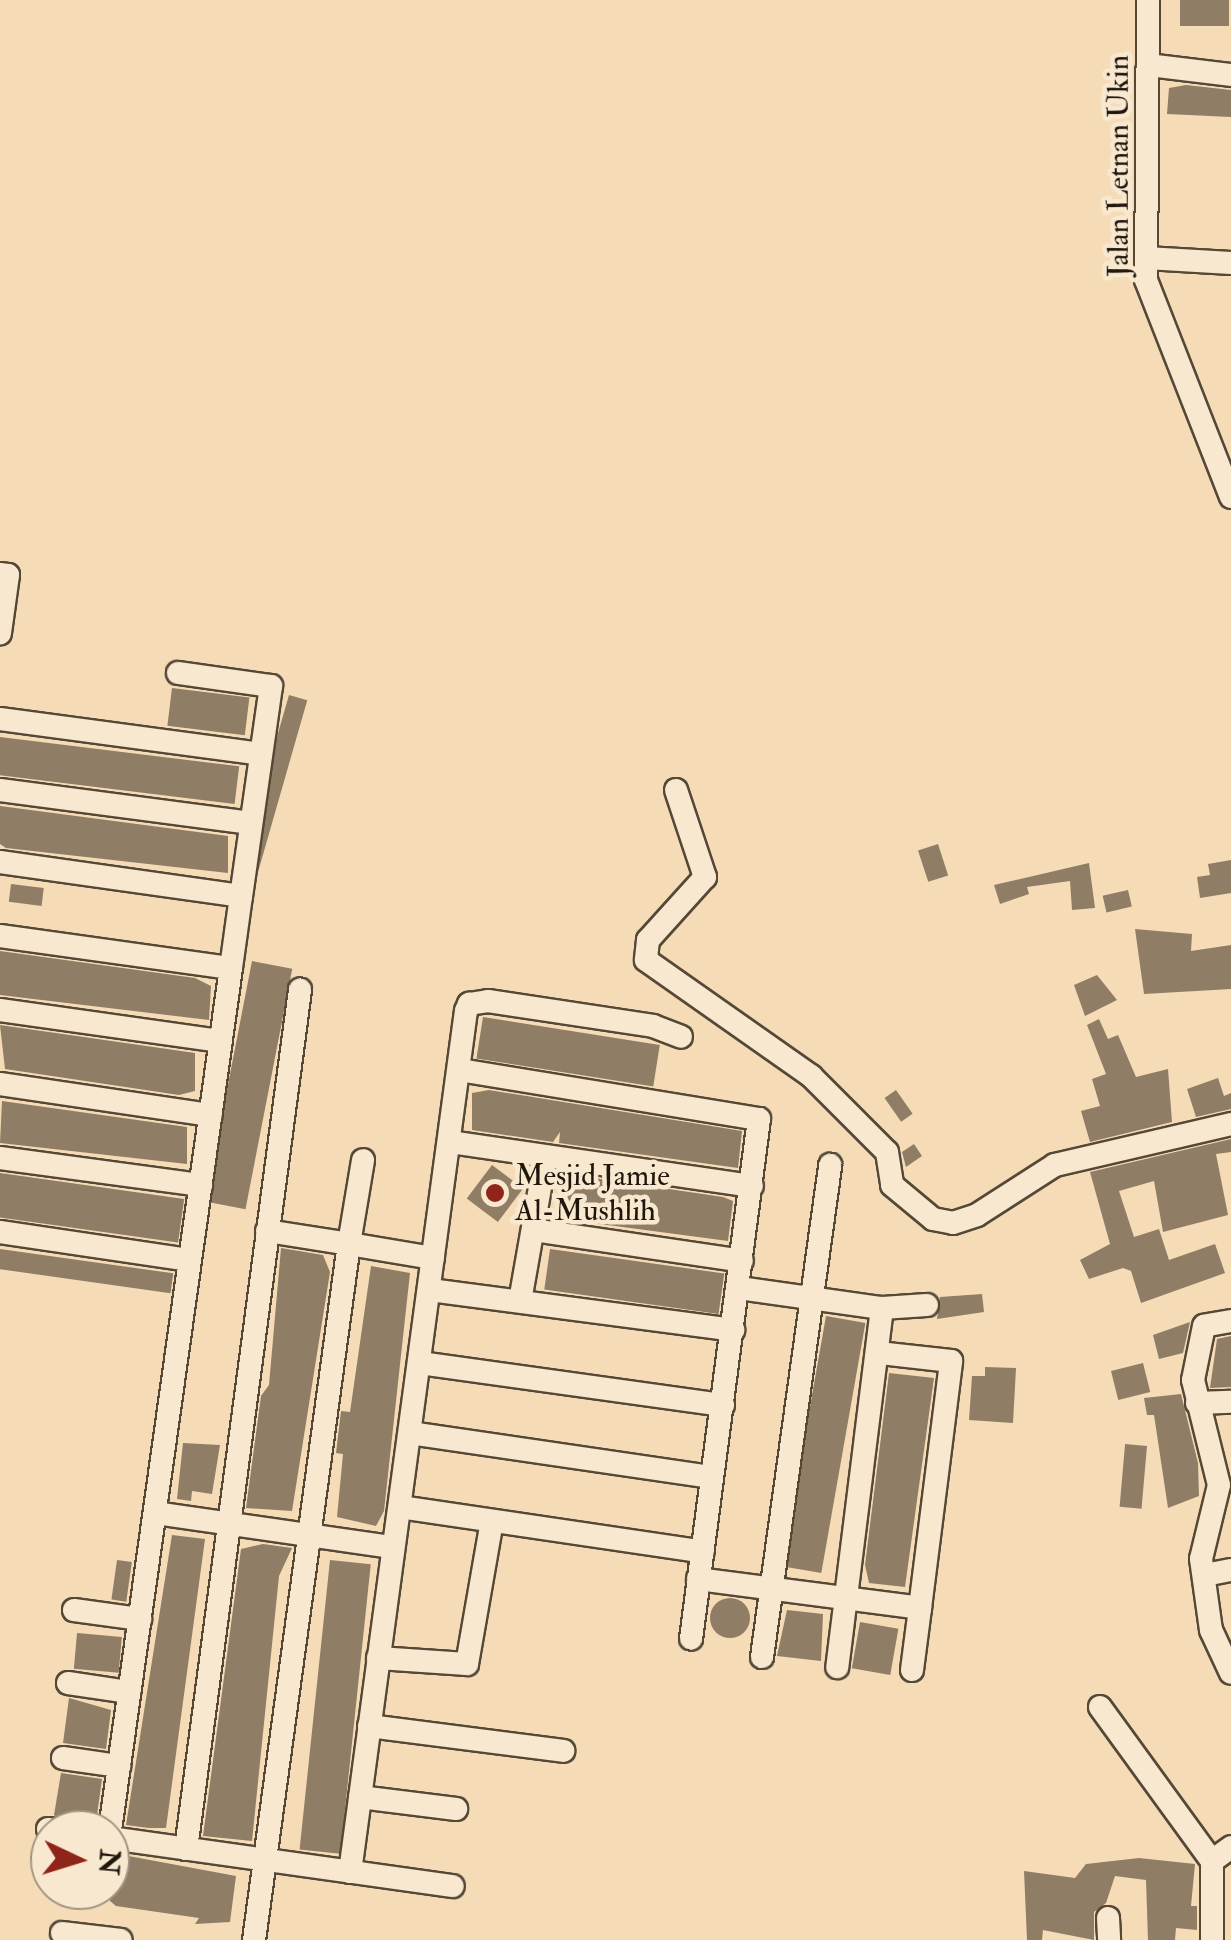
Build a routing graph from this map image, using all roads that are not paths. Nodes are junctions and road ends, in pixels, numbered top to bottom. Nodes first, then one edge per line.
1 (1148, 0) edge
2 (1148, 65) junction
3 (1231, 74) edge
4 (1146, 258) junction
5 (1231, 264) edge
6 (1231, 497) edge
7 (0, 574) edge
8 (0, 633) edge
9 (178, 673) dead end
10 (0, 719) edge
11 (262, 754) junction
12 (0, 790) edge
13 (676, 790) dead end
14 (252, 823) junction
15 (0, 862) edge
16 (241, 896) junction
17 (0, 936) edge
18 (231, 968) junction
19 (300, 990) dead end
20 (0, 1010) edge
21 (681, 1037) dead end
22 (221, 1042) junction
23 (459, 1070) junction
24 (0, 1084) edge
25 (211, 1115) junction
26 (1231, 1124) edge
27 (450, 1142) junction
28 (0, 1158) edge
29 (545, 1159) junction
30 (363, 1160) dead end
31 (830, 1165) dead end
32 (200, 1185) junction
33 (752, 1186) junction
34 (533, 1230) junction
35 (267, 1231) junction
36 (0, 1232) edge
37 (349, 1244) junction
38 (433, 1258) junction
39 (190, 1260) junction
40 (742, 1260) junction
41 (738, 1288) junction
42 (430, 1290) junction
43 (812, 1296) junction
44 (520, 1300) junction
45 (927, 1305) dead end
46 (882, 1308) junction
47 (1231, 1321) edge
48 (733, 1330) junction
49 (880, 1352) junction
50 (420, 1363) junction
51 (1231, 1402) edge
52 (1197, 1403) junction
53 (722, 1405) junction
54 (410, 1433) junction
55 (712, 1477) junction
56 (400, 1507) junction
57 (154, 1514) junction
58 (492, 1520) junction
59 (229, 1522) junction
60 (311, 1533) junction
61 (392, 1547) junction
62 (703, 1552) junction
63 (1231, 1570) edge
64 (1205, 1575) junction
65 (698, 1580) junction
66 (771, 1588) junction
67 (846, 1598) junction
68 (920, 1608) junction
69 (74, 1610) dead end
70 (140, 1620) junction
71 (691, 1639) dead end
72 (762, 1657) dead end
73 (378, 1658) junction
74 (837, 1667) dead end
75 (912, 1670) dead end
76 (1231, 1673) edge
77 (68, 1683) dead end
78 (130, 1692) junction
79 (1100, 1707) dead end
80 (369, 1726) junction
81 (562, 1752) dead end
82 (63, 1758) dead end
83 (119, 1766) junction
84 (360, 1797) junction
85 (456, 1809) dead end
86 (113, 1810) edge
87 (130, 1841) edge
88 (186, 1849) junction
89 (1221, 1854) edge
90 (267, 1860) junction
91 (350, 1872) junction
92 (453, 1886) dead end
93 (62, 1933) dead end
94 (120, 1940) edge
95 (254, 1940) edge
96 (1212, 1940) edge

1 - 2 street, Jalan Letnan Ukin
2 - 3 street
2 - 4 street, Jalan Letnan Ukin
4 - 5 street
4 - 6 street, Jalan Letnan Ukin
7 - 8 street
9 - 11 street
10 - 11 street
11 - 14 street
12 - 14 street
13 - 26 street
14 - 16 street
15 - 16 street
16 - 18 street
17 - 18 street
18 - 22 street
19 - 35 street
20 - 22 street
21 - 23 street
22 - 25 street
23 - 27 street
23 - 33 street
24 - 25 street
25 - 32 street
27 - 29 street
27 - 38 street
28 - 32 street
29 - 33 street
29 - 34 street
30 - 37 street
31 - 43 street
32 - 39 street
33 - 40 street
34 - 40 street
34 - 44 street
35 - 37 street
35 - 59 street
36 - 39 street
37 - 38 street
37 - 60 street
38 - 42 street
39 - 57 street
40 - 41 street
41 - 43 street
41 - 48 street
42 - 44 street
42 - 50 street
43 - 46 street
43 - 66 street
44 - 48 street
45 - 46 street
46 - 49 street
47 - 52 street
48 - 53 street
49 - 67 street
49 - 68 street
50 - 53 street
50 - 54 street
51 - 52 street
52 - 64 street
53 - 55 street
54 - 55 street
54 - 56 street
55 - 62 street
56 - 58 street
56 - 61 street
57 - 59 street
57 - 70 street
58 - 62 street
58 - 73 street
59 - 60 street
59 - 88 street
60 - 61 street
60 - 90 street
61 - 73 street
62 - 65 street
63 - 64 street
64 - 76 street
65 - 66 street
65 - 71 street
66 - 67 street
66 - 72 street
67 - 68 street
67 - 74 street
68 - 75 street
69 - 70 street
70 - 78 street
73 - 80 street
77 - 78 street
78 - 83 street
79 - 89 street
80 - 81 street
80 - 84 street
82 - 83 street
83 - 86 street
84 - 85 street
84 - 91 street
87 - 88 street
88 - 90 street
89 - 96 street
90 - 91 street
90 - 95 street
91 - 92 street
93 - 94 street

